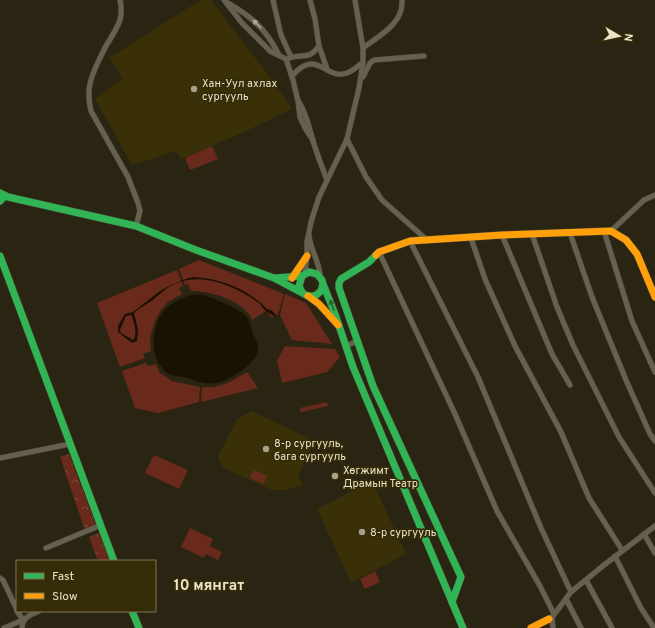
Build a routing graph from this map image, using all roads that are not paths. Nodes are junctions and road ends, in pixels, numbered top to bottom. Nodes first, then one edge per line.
1 (120, 0) edge
2 (273, 0) edge
3 (310, 0) edge
4 (355, 0) edge
5 (402, 0) edge
6 (225, 1) edge
7 (319, 46) junction
8 (363, 48) junction
9 (279, 55) junction
10 (305, 56) junction
11 (424, 56) dead end
12 (289, 58) junction
13 (363, 62) junction
14 (306, 64) junction
15 (327, 69) junction
16 (292, 76) junction
17 (359, 88) junction
18 (347, 139) junction
19 (327, 180) junction
20 (655, 195) edge
21 (2, 197) edge
22 (136, 226) junction
23 (309, 230) junction
24 (608, 231) junction
25 (570, 232) junction
26 (532, 234) junction
27 (502, 235) junction
28 (471, 238) junction
29 (427, 240) junction
30 (410, 241) junction
31 (379, 252) junction
32 (0, 256) edge
33 (307, 256) junction
34 (304, 275) junction
35 (320, 276) junction
36 (274, 278) junction
37 (292, 278) junction
38 (323, 284) junction
39 (305, 294) junction
40 (655, 298) edge
41 (340, 328) junction
42 (357, 341) junction
43 (346, 346) junction
44 (655, 372) edge
45 (570, 385) dead end
46 (655, 441) edge
47 (70, 444) junction
48 (0, 458) edge
49 (655, 493) edge
50 (101, 525) junction
51 (655, 526) edge
52 (644, 534) junction
53 (46, 548) dead end
54 (622, 550) junction
55 (655, 553) edge
56 (615, 556) junction
57 (114, 560) edge
58 (0, 578) edge
59 (586, 580) junction
60 (571, 592) junction
61 (566, 599) junction
62 (452, 602) junction
63 (16, 609) edge
64 (18, 612) edge
65 (37, 612) edge
66 (132, 612) edge
67 (552, 617) junction
68 (23, 620) junction
69 (4, 628) edge
70 (22, 628) edge
71 (139, 628) edge
72 (463, 628) edge
73 (531, 628) edge
74 (553, 628) edge
75 (581, 628) edge
76 (612, 628) edge
77 (654, 628) edge

1 - 22 street
2 - 12 street
3 - 7 street
4 - 8 street
5 - 8 street
6 - 9 street
9 -> 6 street
7 - 10 street
7 - 15 street
8 - 13 street
9 - 12 street
10 - 12 street
10 - 14 street
11 - 17 street
12 - 16 street
13 - 15 street
13 - 17 street
14 - 15 street
14 - 16 street
16 - 19 street
17 - 18 street
18 - 19 street
18 - 29 street
19 - 23 street
20 - 24 street
21 - 22 main road
22 - 36 main road
23 - 33 street
23 - 35 street
24 - 25 main road
24 - 40 main road
24 - 44 street
25 - 26 main road
25 - 46 street
26 - 27 main road
26 - 49 street
27 - 28 main road
27 - 45 street
28 - 29 main road
28 - 54 street
29 - 30 main road
30 - 31 main road
30 - 60 street
31 - 42 main road
31 - 67 street
32 - 47 main road
33 - 34 street
33 - 37 main road
34 - 35 main road
34 - 37 main road
34 - 39 main road
35 - 38 main road
36 - 37 main road
36 - 39 main road
38 - 39 main road
41 -> 38 main road
39 - 41 main road
41 - 43 main road
42 - 43 street
42 - 62 main road
43 - 62 main road
47 - 48 street
47 - 50 main road
50 - 53 street
50 - 57 main road
51 - 52 street
52 - 54 street
52 - 55 street
54 - 56 street
56 - 59 street
56 - 77 street
58 - 63 street
59 - 60 street
59 - 76 street
60 - 61 street
61 - 67 street
61 - 75 street
62 - 72 main road
64 - 68 street
65 - 68 street
66 - 71 main road
67 - 73 main road
67 - 74 street
68 - 69 street
68 - 70 street

